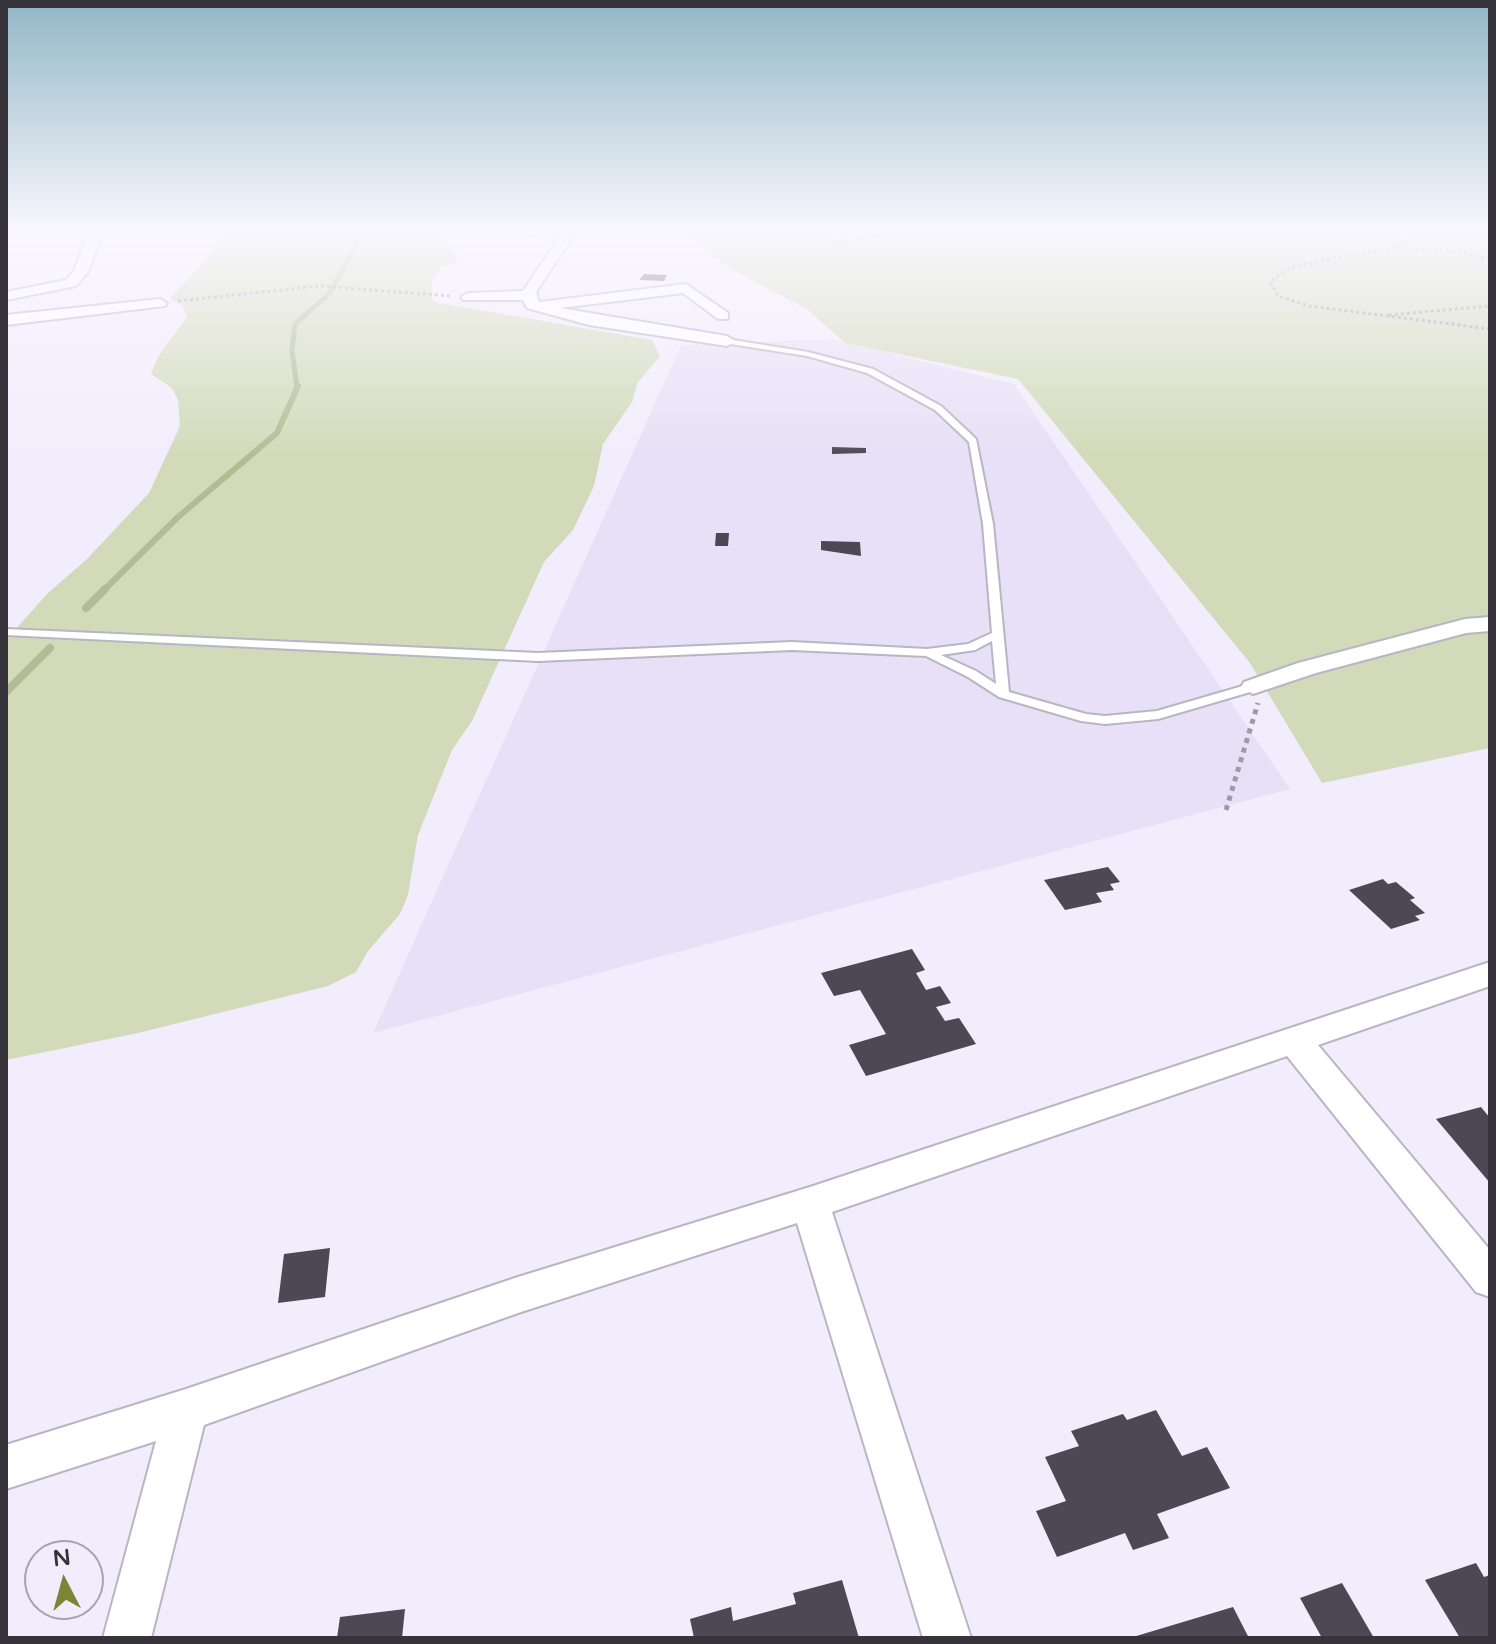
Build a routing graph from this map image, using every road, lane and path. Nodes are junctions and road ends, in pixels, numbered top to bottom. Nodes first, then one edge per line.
1 (126, 307) edge
2 (550, 307) edge
3 (711, 307) edge
4 (1327, 307) edge
5 (1481, 307) edge
6 (1380, 315) junction
7 (723, 316) dead end
8 (6, 320) edge
9 (1490, 329) edge
10 (727, 341) joint
11 (1490, 624) edge
12 (6, 632) edge
13 (998, 634) junction
14 (927, 653) junction
15 (1253, 687) junction
16 (1003, 694) junction
17 (1226, 810) dead end
18 (1490, 974) edge
19 (1293, 1039) junction
20 (810, 1203) junction
21 (1490, 1279) edge
22 (186, 1410) junction
23 (6, 1467) edge
24 (127, 1638) edge
25 (947, 1638) edge

1 - 8 street
2 - 10 street
3 - 7 street
4 - 6 path
5 - 6 path
6 - 9 path
10 - 13 lane
11 - 15 street
12 - 14 lane
13 - 14 lane
13 - 16 lane
14 - 16 lane
15 - 16 lane
15 - 17 path
18 - 19 street
19 - 20 street
19 - 21 street
20 - 22 street
20 - 25 street
22 - 23 street
22 - 24 street

